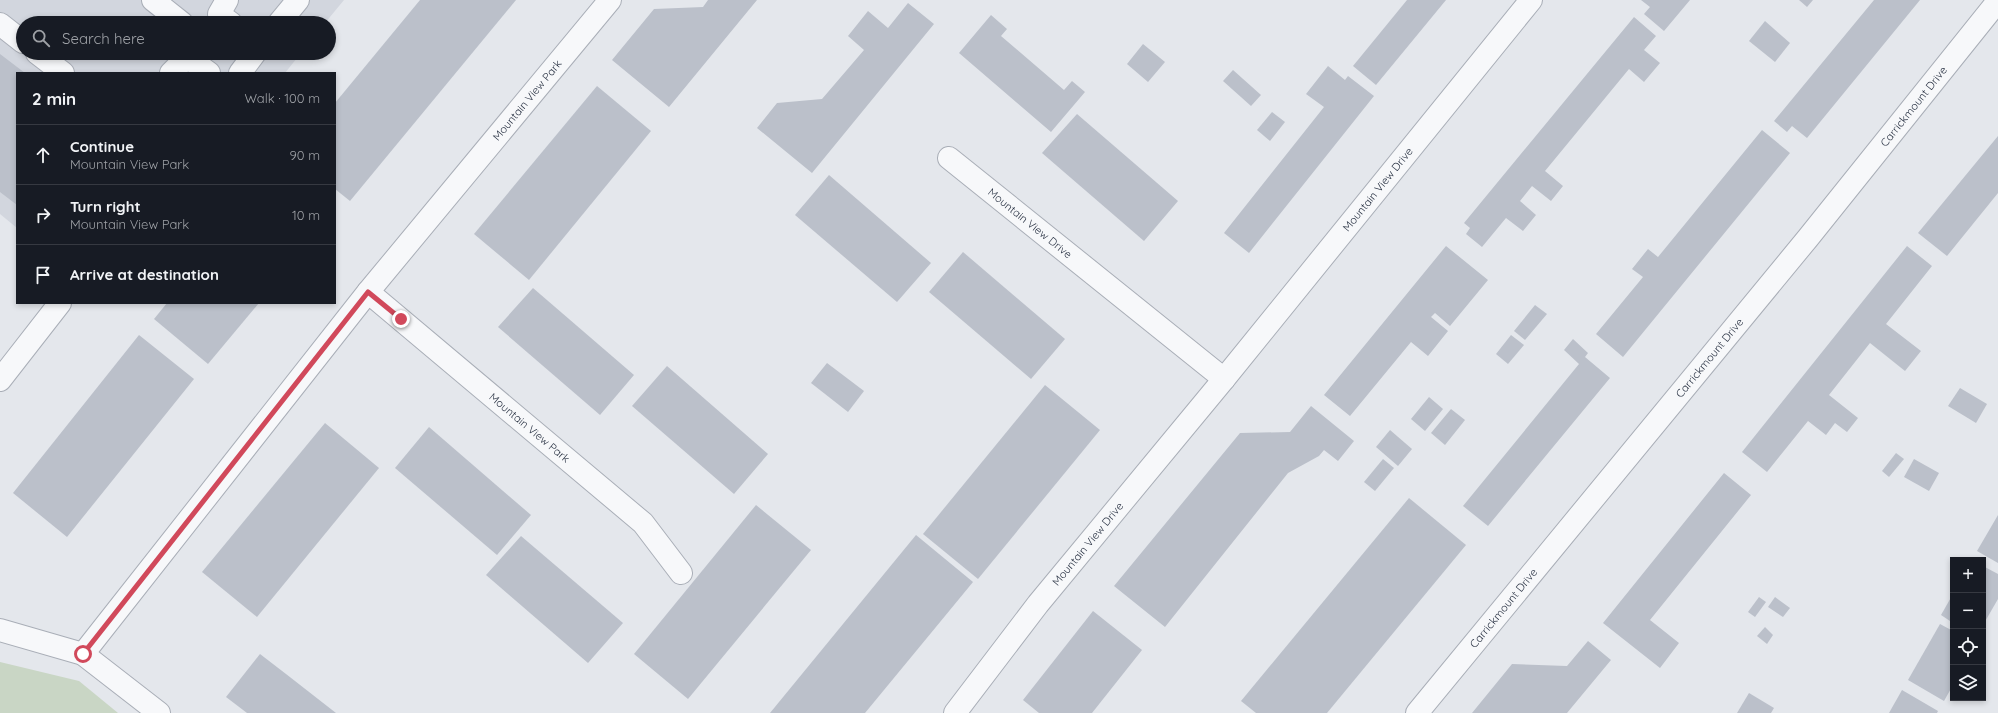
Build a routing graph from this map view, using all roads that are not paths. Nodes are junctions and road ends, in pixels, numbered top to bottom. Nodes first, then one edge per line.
1 (153, 0) edge
2 (298, 0) edge
3 (610, 0) edge
4 (1531, 0) edge
5 (1998, 1) edge
6 (173, 16) edge
7 (285, 16) edge
8 (0, 24) edge
9 (16, 37) edge
10 (46, 60) edge
11 (183, 60) edge
12 (194, 60) edge
13 (250, 60) edge
14 (61, 72) edge
15 (172, 72) edge
16 (208, 72) edge
17 (241, 72) edge
18 (948, 158) dead end
19 (368, 292) junction
20 (59, 304) edge
21 (1224, 378) junction
22 (0, 380) edge
23 (681, 573) dead end
24 (0, 630) edge
25 (83, 654) junction
26 (159, 713) edge
27 (955, 713) edge
28 (1417, 713) edge

1 - 6 street
2 - 7 street
3 - 19 street, Mountain View Park
4 - 21 street, Mountain View Drive
5 - 28 street, Carrickmount Drive
8 - 9 street
10 - 14 street
11 - 15 street
12 - 16 street
13 - 17 street
18 - 21 street, Mountain View Drive
19 - 23 street, Mountain View Park
19 - 25 street, Mountain View Park
20 - 22 street
21 - 27 street, Mountain View Drive
24 - 25 street
25 - 26 street

